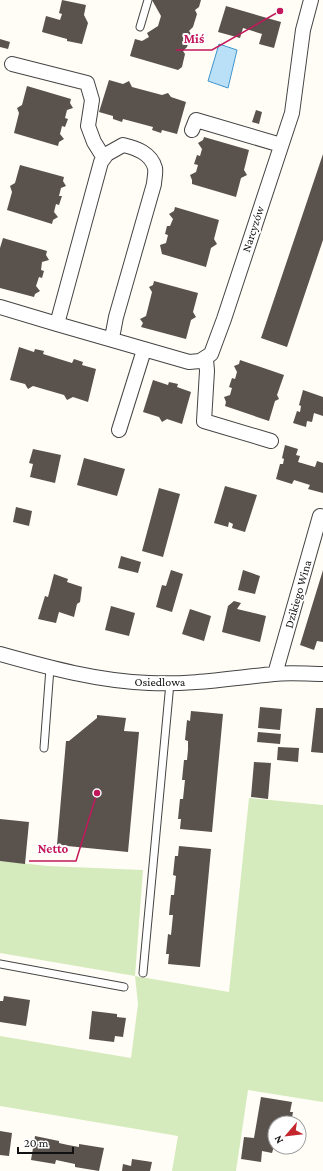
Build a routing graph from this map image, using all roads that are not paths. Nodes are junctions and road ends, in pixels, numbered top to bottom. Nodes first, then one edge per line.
1 (148, 0) edge
2 (311, 0) edge
3 (140, 27) dead end
4 (12, 64) dead end
5 (192, 130) dead end
6 (281, 145) junction
7 (104, 158) junction
8 (0, 307) edge
9 (57, 324) junction
10 (112, 338) junction
11 (144, 350) junction
12 (206, 359) junction
13 (119, 430) dead end
14 (271, 441) dead end
15 (323, 517) edge
16 (0, 654) edge
17 (50, 668) junction
18 (275, 674) junction
19 (323, 674) edge
20 (170, 683) junction
21 (44, 748) dead end
22 (0, 964) edge
23 (143, 973) dead end
24 (124, 986) dead end

1 - 3 lane
2 - 6 street, Narcyzów
4 - 7 street
5 - 6 street
6 - 12 street, Narcyzów
7 - 9 street
7 - 10 street
8 - 9 street
9 - 10 street
10 - 11 street
11 - 12 street
11 - 13 street
12 - 14 street
15 - 18 street, Dzikiego Wina
16 - 17 street, Osiedlowa
17 - 20 street, Osiedlowa
17 - 21 lane
18 - 19 street, Osiedlowa
18 - 20 street, Osiedlowa
20 - 23 lane
22 - 24 lane

